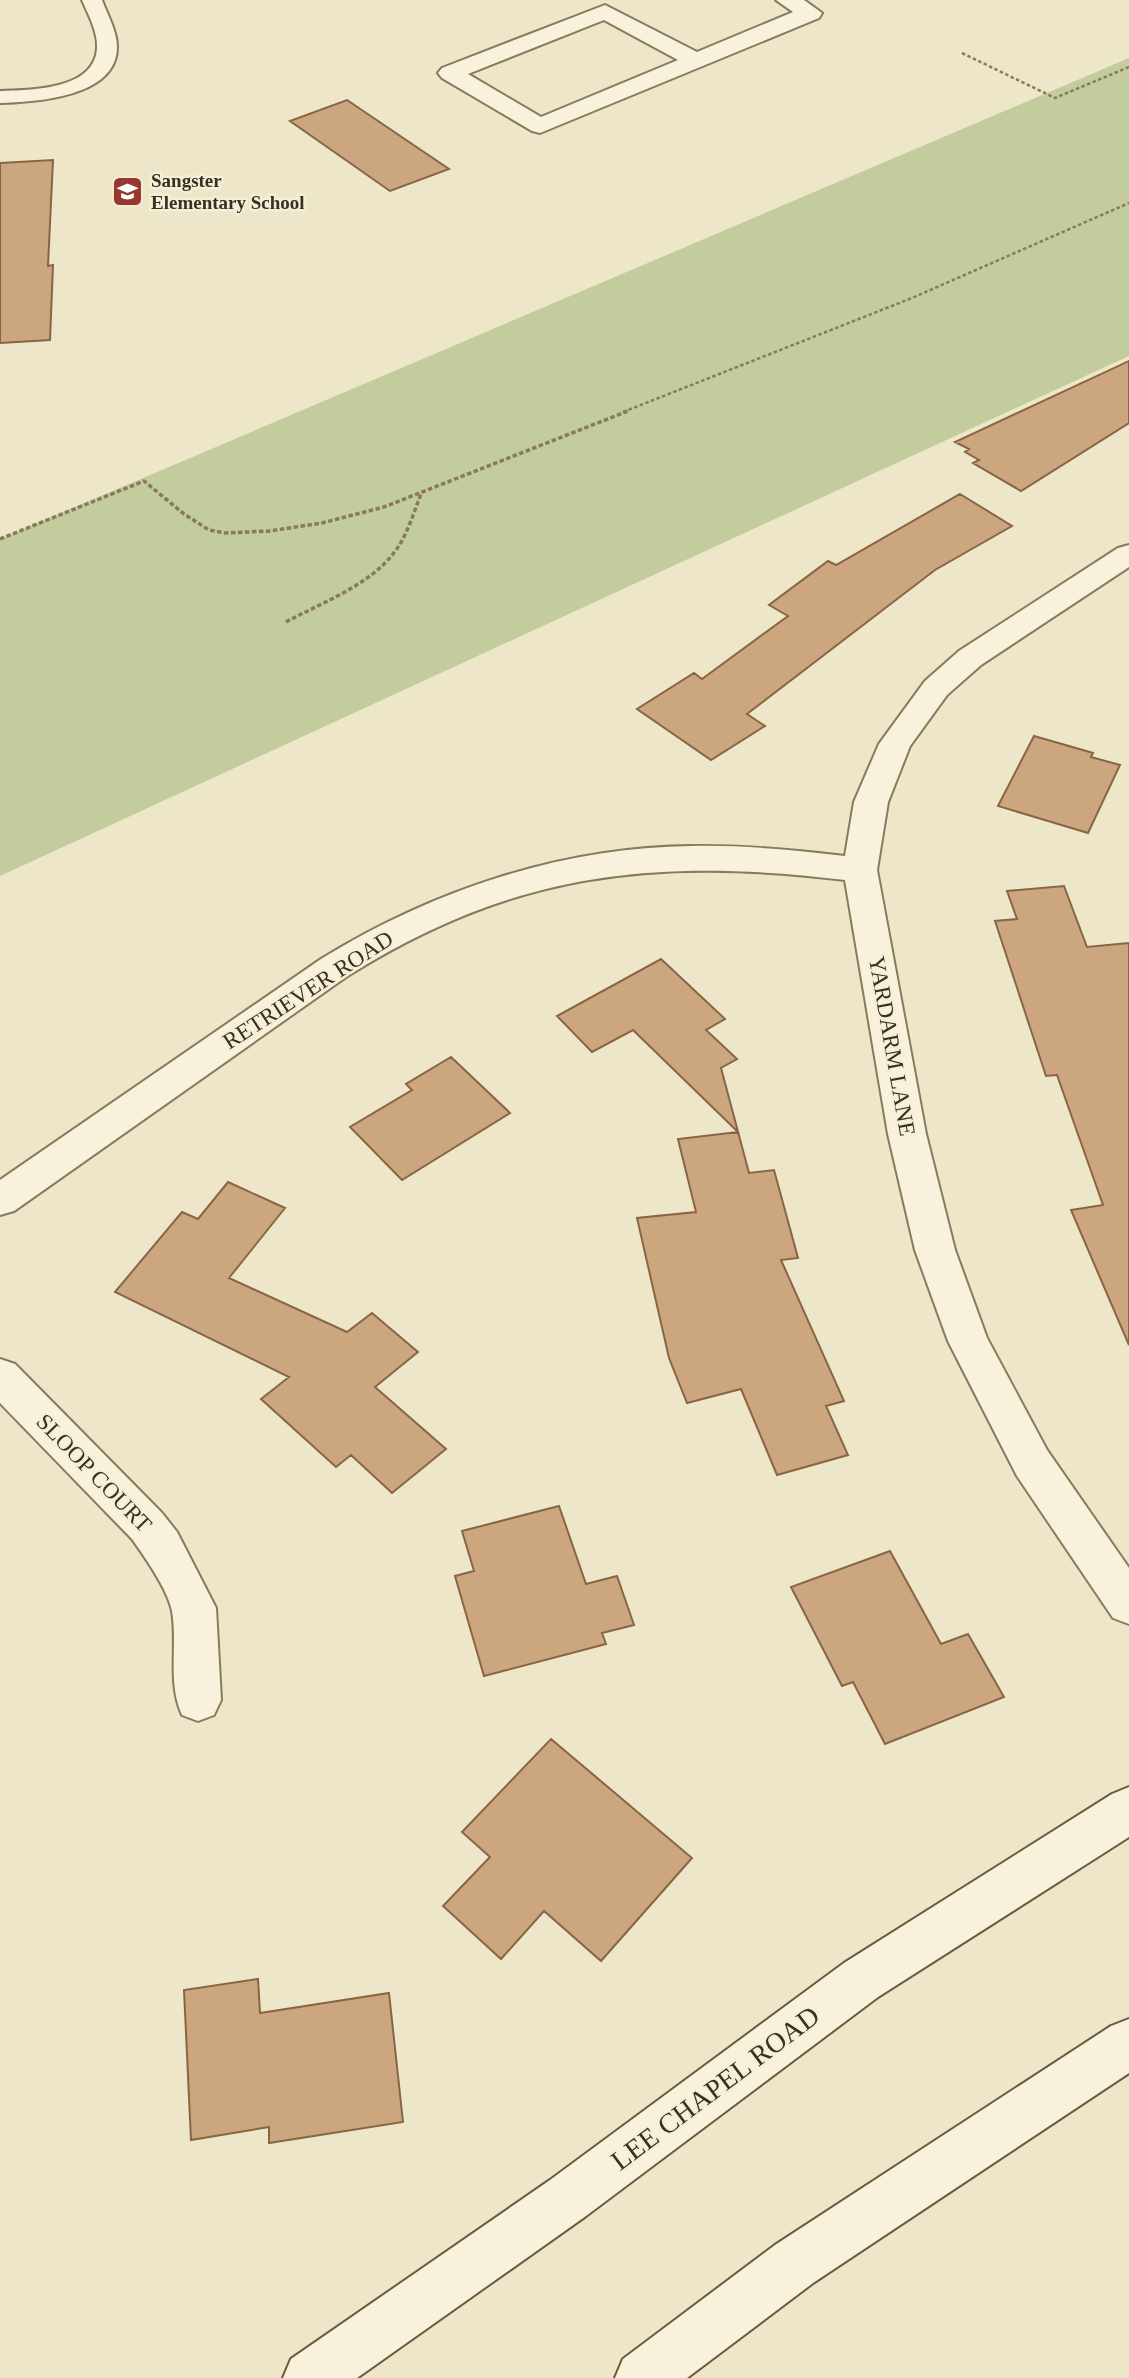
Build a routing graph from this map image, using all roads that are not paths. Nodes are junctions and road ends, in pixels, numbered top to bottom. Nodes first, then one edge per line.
1 (92, 0) edge
2 (788, 0) edge
3 (696, 61) junction
4 (0, 97) edge
5 (1129, 554) edge
6 (860, 870) junction
7 (0, 1200) edge
8 (0, 1376) edge
9 (1129, 1604) edge
10 (198, 1700) dead end
11 (1129, 1810) edge
12 (1129, 2044) edge
13 (310, 2378) edge
14 (642, 2378) edge

1 - 4 lane
2 - 3 street
3 - 3 street
5 - 6 street, YARDARM LANE
6 - 7 street, RETRIEVER ROAD
6 - 9 street, YARDARM LANE
8 - 10 street, SLOOP COURT
11 - 13 street, LEE CHAPEL ROAD
12 - 14 street

